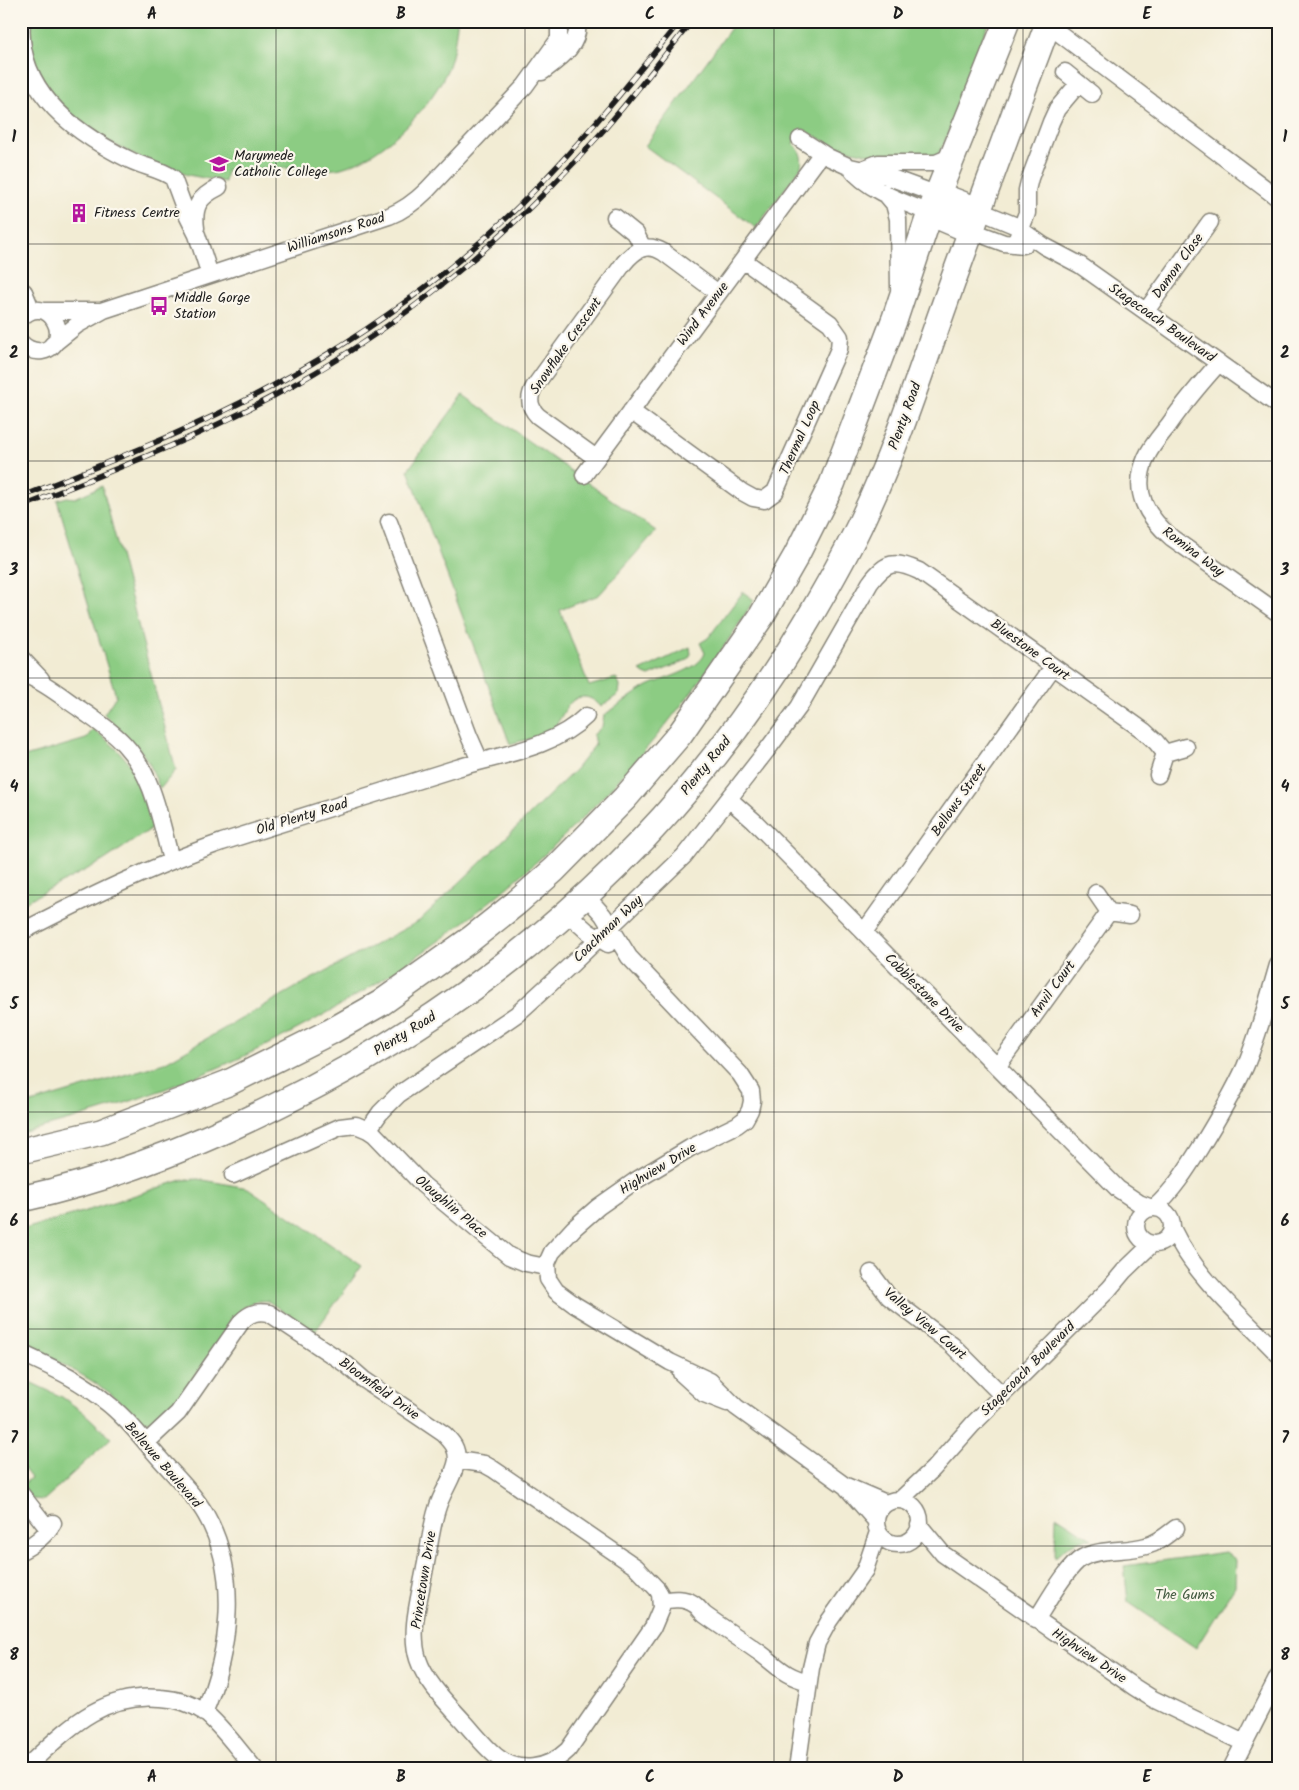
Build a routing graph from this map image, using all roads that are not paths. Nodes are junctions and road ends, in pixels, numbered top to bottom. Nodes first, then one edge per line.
1 (22, 21) edge
2 (559, 21) edge
3 (1007, 21) edge
4 (578, 23) edge
5 (1048, 23) edge
6 (1065, 72) dead end
7 (525, 86) junction
8 (800, 139) dead end
9 (822, 154) junction
10 (953, 156) junction
11 (857, 168) junction
12 (219, 187) dead end
13 (884, 192) junction
14 (1278, 198) edge
15 (934, 204) junction
16 (615, 217) dead end
17 (976, 221) junction
18 (1210, 222) dead end
19 (1020, 228) junction
20 (197, 234) junction
21 (1015, 244) junction
22 (1044, 246) junction
23 (643, 248) junction
24 (743, 260) junction
25 (210, 275) junction
26 (21, 291) edge
27 (718, 294) junction
28 (901, 300) junction
29 (104, 310) junction
30 (1146, 311) junction
31 (32, 314) edge
32 (21, 342) edge
33 (37, 349) edge
34 (1214, 360) junction
35 (1278, 405) edge
36 (631, 411) junction
37 (596, 458) junction
38 (584, 475) dead end
39 (389, 522) dead end
40 (886, 565) joint
41 (1278, 613) edge
42 (21, 658) edge
43 (1053, 667) junction
44 (21, 673) edge
45 (46, 684) junction
46 (586, 716) dead end
47 (1186, 747) dead end
48 (1165, 753) junction
49 (480, 761) junction
50 (1158, 775) dead end
51 (729, 799) junction
52 (171, 860) junction
53 (1096, 893) dead end
54 (586, 896) junction
55 (567, 912) junction
56 (1109, 912) junction
57 (1130, 915) dead end
58 (21, 932) edge
59 (864, 932) junction
60 (605, 933) junction
61 (1278, 965) edge
62 (997, 1067) junction
63 (368, 1130) junction
64 (21, 1151) edge
65 (1187, 1169) junction
66 (233, 1175) dead end
67 (1118, 1189) junction
68 (21, 1199) edge
69 (1153, 1208) junction
70 (1172, 1226) junction
71 (1136, 1227) junction
72 (1154, 1244) junction
73 (546, 1267) junction
74 (1196, 1268) junction
75 (1124, 1270) junction
76 (871, 1273) dead end
77 (21, 1353) edge
78 (1278, 1354) edge
79 (1002, 1395) junction
80 (146, 1443) junction
81 (457, 1460) junction
82 (933, 1469) junction
83 (844, 1485) junction
84 (21, 1494) edge
85 (893, 1502) junction
86 (918, 1518) junction
87 (877, 1526) junction
88 (1176, 1528) dead end
89 (902, 1544) junction
90 (21, 1551) edge
91 (943, 1554) junction
92 (865, 1570) junction
93 (667, 1602) junction
94 (1036, 1620) junction
95 (810, 1675) junction
96 (1278, 1677) edge
97 (198, 1709) junction
98 (1244, 1743) junction
99 (565, 1763) edge
100 (24, 1769) edge
101 (255, 1769) edge
102 (797, 1769) edge
103 (1231, 1769) edge

1 - 20 street
2 - 7 street, Williamsons Road
3 - 10 highway
4 - 7 street, Williamsons Road
5 - 14 street
5 - 17 highway, Plenty Road
6 - 19 street
7 - 25 street, Williamsons Road
8 - 9 street
9 - 11 street
9 - 24 street, Wind Avenue
10 - 11 street
10 - 15 highway
11 - 13 street
11 - 15 street
12 - 20 street
13 - 15 street
13 - 28 street
15 - 17 highway
15 - 28 highway
16 - 23 street
17 - 19 street, Stagecoach Boulevard
17 - 21 street, Stagecoach Boulevard
17 - 54 highway, Plenty Road
18 - 30 street, Damon Close
19 - 21 street
19 - 22 street, Stagecoach Boulevard
20 - 25 street
21 - 22 street, Stagecoach Boulevard
22 - 30 street, Stagecoach Boulevard
23 - 27 street
23 - 37 street, Snowflake Crescent
24 - 27 street, Wind Avenue
24 - 36 street, Thermal Loop
25 - 29 street, Williamsons Road
26 - 31 street
27 - 36 street, Wind Avenue
28 - 64 highway
29 - 31 street, Williamsons Road
29 - 33 street, Williamsons Road
30 - 34 street, Stagecoach Boulevard
31 - 33 street
32 - 33 street
34 - 35 street, Stagecoach Boulevard
34 - 41 street, Romina Way
36 - 37 street, Wind Avenue
37 - 38 street, Wind Avenue
39 - 49 street
40 - 43 street, Bluestone Court
40 - 51 street, Coachman Way
42 - 45 street
43 - 48 street, Bluestone Court
43 - 59 street, Bellows Street
44 - 45 street
45 - 52 street
46 - 49 street, Old Plenty Road
47 - 48 street
48 - 50 street
49 - 52 street, Old Plenty Road
51 - 59 street, Cobblestone Drive
51 - 60 street, Coachman Way
52 - 58 street, Old Plenty Road
53 - 56 street
54 - 55 highway, Plenty Road
54 - 60 street, Highview Drive
55 - 60 street, Highview Drive
55 - 68 highway, Plenty Road
56 - 57 street
56 - 62 street, Anvil Court
59 - 62 street, Cobblestone Drive
60 - 63 street, Coachman Way
60 - 73 street, Highview Drive
61 - 65 street
62 - 67 street, Cobblestone Drive
63 - 66 street
63 - 73 street, Oloughlin Place
65 - 69 street
65 - 70 street
67 - 69 street, Cobblestone Drive
67 - 71 street, Cobblestone Drive
69 - 70 street
69 - 71 street
70 - 72 street
70 - 74 street
71 - 72 street
71 - 75 street, Stagecoach Boulevard
72 - 74 street
72 - 75 street, Stagecoach Boulevard
73 - 83 street
74 - 78 street
75 - 79 street, Stagecoach Boulevard
76 - 79 street, Valley View Court
77 - 80 street, Bellevue Boulevard
79 - 82 street, Stagecoach Boulevard
80 - 81 street, Bloomfield Drive
80 - 97 street, Bellevue Boulevard
81 - 93 street
81 - 99 street, Princetown Drive
82 - 85 street, Stagecoach Boulevard
82 - 86 street, Stagecoach Boulevard
83 - 85 street
83 - 87 street
84 - 90 street
85 - 86 street
85 - 87 street
86 - 89 street
86 - 91 street, Highview Drive
87 - 89 street
87 - 92 street
88 - 94 street
89 - 91 street, Highview Drive
89 - 92 street
91 - 94 street, Highview Drive
92 - 95 street
93 - 95 street
93 - 99 street, Princetown Drive
94 - 98 street, Highview Drive
95 - 102 street
96 - 98 street
97 - 100 street
97 - 101 street
98 - 103 street

